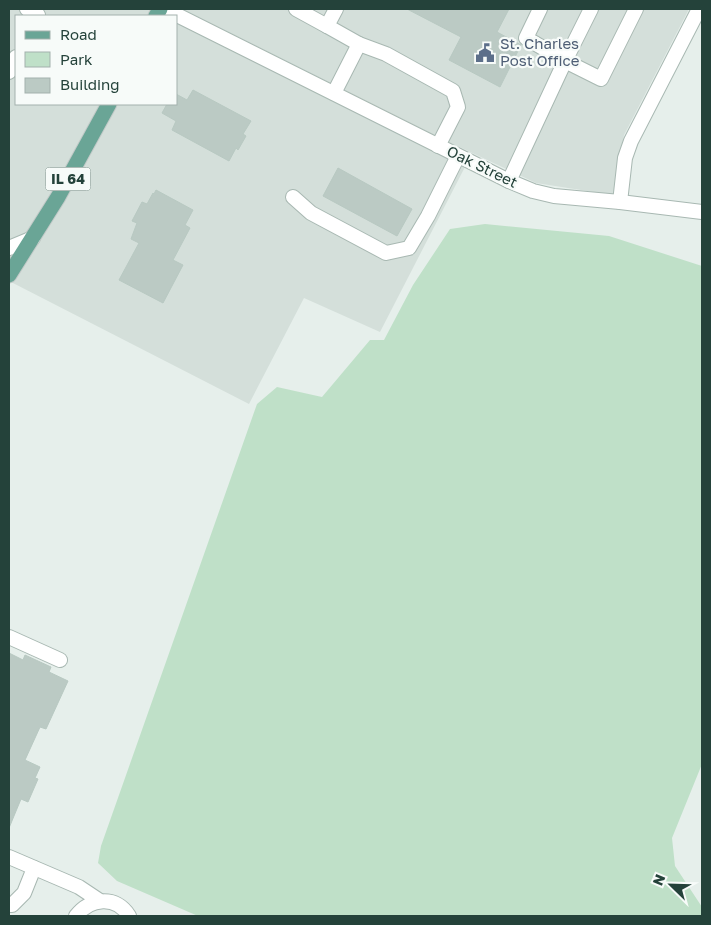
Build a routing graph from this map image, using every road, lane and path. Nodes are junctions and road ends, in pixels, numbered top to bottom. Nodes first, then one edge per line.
1 (27, 9) edge
2 (165, 9) edge
3 (296, 9) edge
4 (336, 9) edge
5 (540, 9) edge
6 (591, 9) edge
7 (636, 9) edge
8 (699, 9) edge
9 (38, 15) edge
10 (177, 15) edge
11 (178, 15) edge
12 (327, 26) junction
13 (359, 44) junction
14 (15, 59) edge
15 (566, 60) junction
16 (9, 72) edge
17 (334, 93) junction
18 (108, 105) edge
19 (438, 146) junction
20 (458, 156) junction
21 (509, 181) junction
22 (293, 197) dead end
23 (620, 202) junction
24 (702, 212) edge
25 (33, 238) junction
26 (9, 248) edge
27 (9, 275) edge
28 (9, 637) edge
29 (60, 660) dead end
30 (9, 857) edge
31 (34, 868) junction
32 (100, 901) junction
33 (9, 905) edge
34 (76, 916) edge
35 (129, 916) edge

1 - 9 street
2 - 10 street, Oak Street
3 - 12 street
4 - 12 street
5 - 15 street
6 - 15 street
7 - 15 street
8 - 23 street
11 - 17 street, Oak Street
12 - 13 street
13 - 17 street
13 - 19 street
14 - 16 street
15 - 21 street
17 - 19 street, Oak Street
18 - 25 main road, IL 64
19 - 20 street, Oak Street
20 - 21 street, Oak Street
20 - 22 street
21 - 23 street, Oak Street
23 - 24 street, Oak Street
25 - 26 street
25 - 27 main road, IL 64
28 - 29 street
30 - 31 street
31 - 32 street
31 - 33 street
32 - 34 street
32 - 35 street

